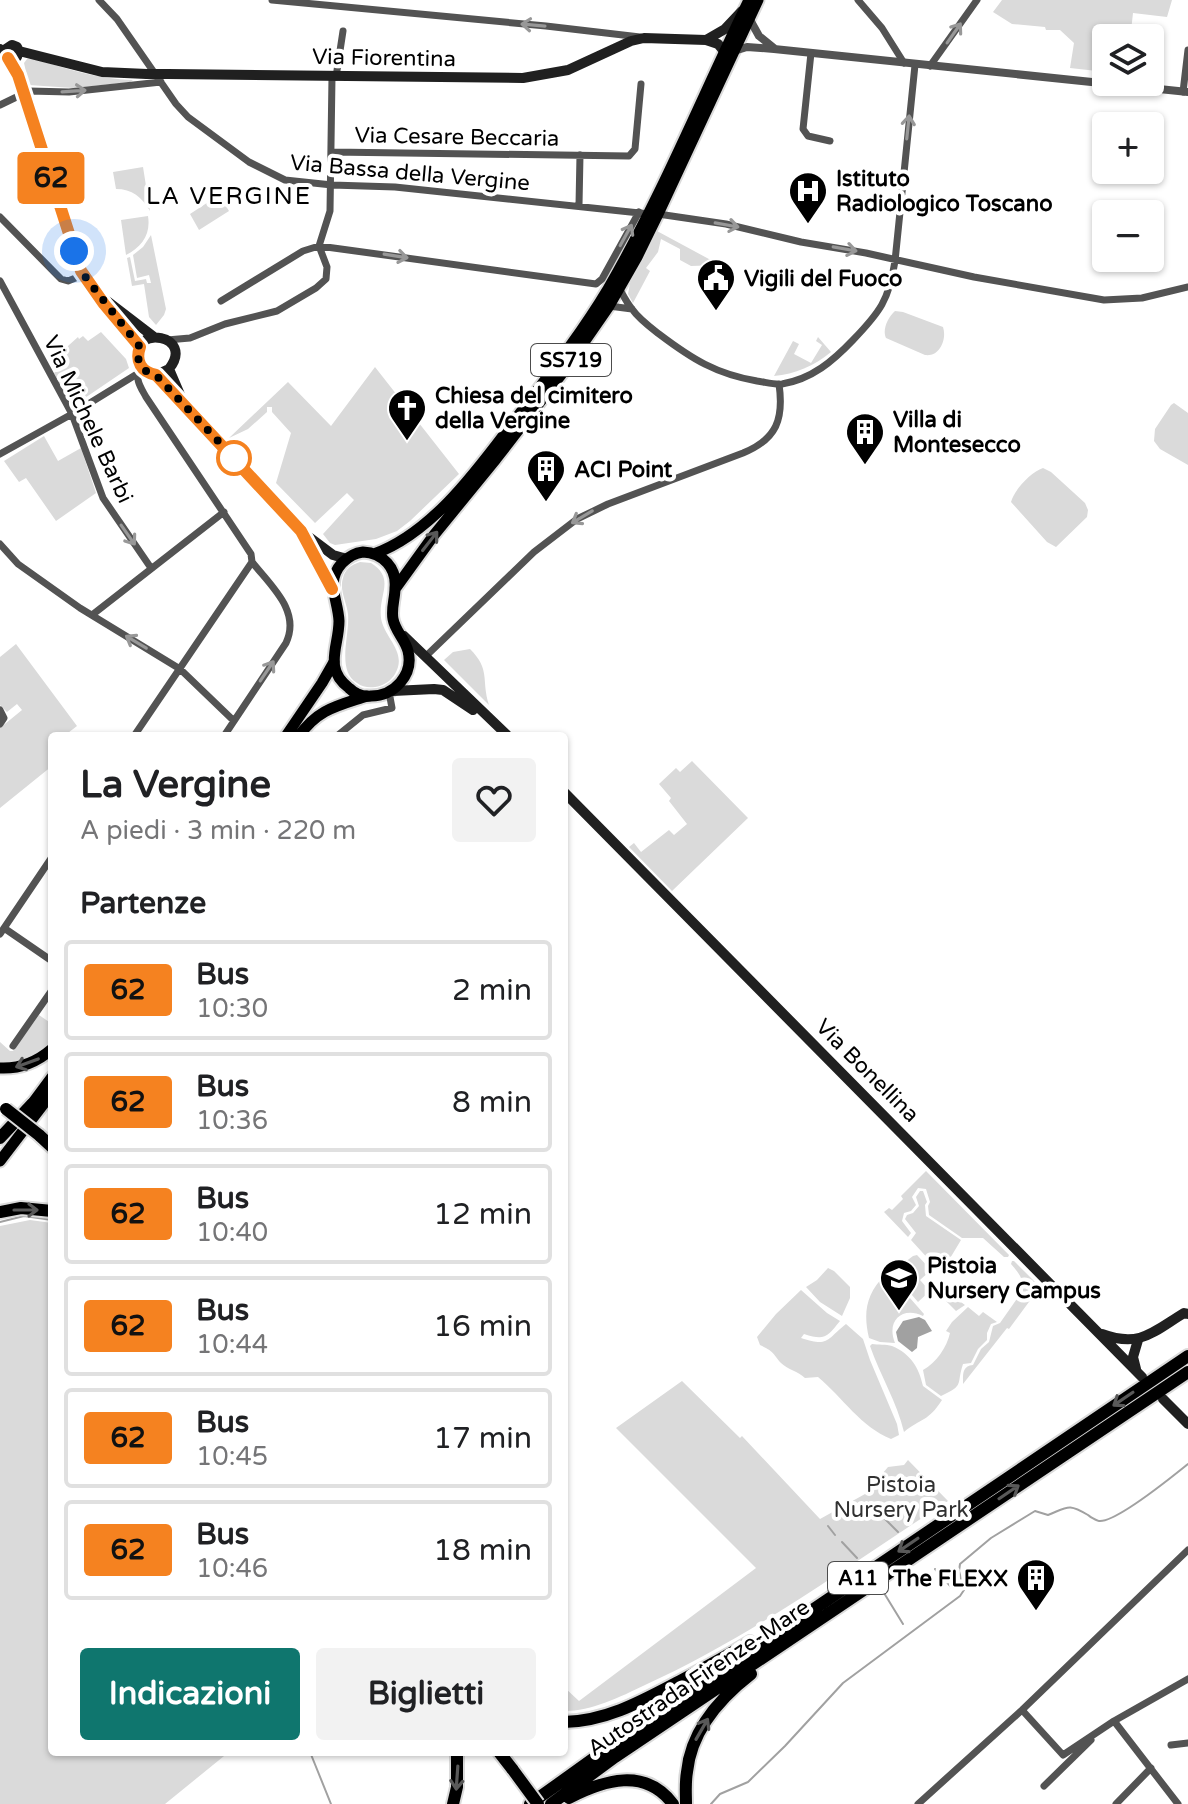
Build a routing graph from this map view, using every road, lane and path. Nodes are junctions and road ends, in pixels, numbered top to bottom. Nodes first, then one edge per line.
1 (99, 0) edge
2 (272, 0) edge
3 (758, 0) edge
4 (858, 0) edge
5 (977, 0) edge
6 (748, 9) edge
7 (343, 31) dead end
8 (610, 33) junction
9 (644, 38) junction
10 (0, 39) edge
11 (706, 40) junction
12 (620, 46) junction
13 (774, 49) junction
14 (1188, 50) edge
15 (11, 51) edge
16 (729, 51) junction
17 (811, 53) junction
18 (904, 63) junction
19 (915, 65) junction
20 (930, 66) junction
21 (334, 77) junction
22 (165, 78) junction
23 (641, 84) dead end
24 (1185, 92) edge
25 (0, 105) edge
26 (830, 141) dead end
27 (332, 152) junction
28 (580, 155) junction
29 (332, 185) junction
30 (579, 205) junction
31 (649, 213) junction
32 (3, 221) edge
33 (0, 233) edge
34 (319, 246) junction
35 (895, 261) junction
36 (83, 275) junction
37 (0, 281) edge
38 (1188, 287) edge
39 (619, 288) junction
40 (96, 292) junction
41 (221, 301) dead end
42 (609, 306) junction
43 (632, 309) junction
44 (154, 337) junction
45 (190, 338) junction
46 (167, 340) junction
47 (140, 347) junction
48 (175, 350) junction
49 (169, 369) junction
50 (145, 372) junction
51 (779, 384) junction
52 (186, 405) junction
53 (72, 414) junction
54 (0, 454) edge
55 (224, 512) junction
56 (301, 531) junction
57 (0, 544) edge
58 (374, 554) junction
59 (347, 559) junction
60 (252, 562) junction
61 (151, 568) junction
62 (332, 589) junction
63 (395, 589) junction
64 (92, 615) junction
65 (396, 629) junction
66 (425, 657) junction
67 (334, 662) junction
68 (180, 669) junction
69 (391, 692) junction
70 (367, 696) junction
71 (0, 710) edge
72 (234, 721) junction
73 (0, 724) edge
74 (498, 727) junction
75 (137, 732) edge
76 (227, 732) edge
77 (289, 732) edge
78 (302, 732) edge
79 (342, 732) edge
80 (504, 732) edge
81 (568, 796) edge
82 (48, 863) edge
83 (2, 931) edge
84 (48, 959) edge
85 (48, 996) edge
86 (13, 1046) dead end
87 (48, 1052) edge
88 (0, 1068) edge
89 (48, 1082) edge
90 (48, 1098) edge
91 (32, 1104) junction
92 (3, 1107) edge
93 (0, 1138) edge
94 (48, 1143) edge
95 (0, 1146) edge
96 (0, 1161) edge
97 (48, 1211) edge
98 (0, 1212) edge
99 (1187, 1313) edge
100 (1099, 1333) junction
101 (1138, 1340) junction
102 (1188, 1356) edge
103 (1188, 1372) edge
104 (1163, 1399) dead end
105 (1188, 1424) edge
106 (1188, 1550) edge
107 (843, 1596) junction
108 (1188, 1679) edge
109 (1022, 1710) junction
110 (568, 1721) edge
111 (1114, 1721) junction
112 (1103, 1727) junction
113 (1188, 1743) edge
114 (1171, 1745) dead end
115 (457, 1756) edge
116 (502, 1756) edge
117 (1151, 1768) junction
118 (1044, 1786) dead end
119 (453, 1804) edge
120 (530, 1804) edge
121 (538, 1804) edge
122 (551, 1804) edge
123 (560, 1804) edge
124 (673, 1804) edge
125 (686, 1804) edge
126 (918, 1804) edge
127 (1116, 1804) edge
128 (1178, 1804) edge

1 - 22 street, Via Bassa della Vergine
8 -> 2 street
3 - 6 main road, SS719
4 - 18 street
20 -> 5 street
6 - 11 main road
6 - 13 street
6 - 16 main road, SS719
7 - 21 street
8 - 9 street
8 - 12 street
9 - 11 main road, Via Fiorentina
9 - 12 main road, Via Fiorentina
10 - 15 main road, Via Fiorentina
11 - 16 main road, Via Fiorentina
12 - 21 main road, Via Fiorentina
13 - 16 street
13 - 17 street
14 - 24 street
15 - 22 main road, Via Fiorentina, bridge
15 - 36 main road, bridge
16 - 31 main road, SS719
17 - 18 street
17 - 26 street
18 - 19 street
19 - 20 street
35 -> 19 street
20 - 24 street
21 - 22 main road, Via Fiorentina
21 - 27 street
25 -> 22 street
22 - 29 street, Via Bassa della Vergine
23 - 28 street, Via Cesare Beccaria
27 - 28 street, Via Cesare Beccaria
27 - 29 street
28 - 30 street, Via Cesare Beccaria
29 - 30 street, Via Bassa della Vergine
29 - 34 street
30 - 31 street, Via Bassa della Vergine
34 -> 31 street
31 -> 35 street, Via Bassa della Vergine
31 - 39 main road, SS719
31 - 58 main road, SS719
32 - 33 street
32 - 36 street
34 - 41 street
34 - 45 street
35 - 38 street, Via Bassa della Vergine
35 - 51 street
36 - 40 main road
37 - 53 street, Via Michele Barbi
39 - 42 main road, SS719
39 - 43 street
40 - 44 main road
40 - 47 main road
42 - 43 street
63 -> 42 main road, SS719
43 - 51 street
44 - 46 main road
44 - 47 main road
45 - 46 street
45 - 48 street
46 - 48 main road
47 - 50 main road
48 - 49 main road
49 - 50 main road
49 - 52 main road
50 - 52 main road
50 - 53 street
50 - 55 street
51 -> 66 street
52 - 56 main road
53 - 54 street
53 -> 61 street, Via Michele Barbi
55 - 60 street
55 - 61 street
56 - 59 main road
56 - 62 main road
57 - 64 street
58 - 59 main road
58 - 63 main road
59 - 62 main road
60 - 68 street
72 -> 60 street
61 - 64 street
62 - 67 main road
63 - 65 main road
68 -> 64 street
65 - 66 main road
65 - 69 main road
66 - 74 main road
67 - 70 main road
67 - 77 main road
68 - 72 street
68 - 75 street
69 - 70 main road
69 - 74 main road
69 - 79 street
70 - 78 main road
71 - 73 street
72 - 76 street
74 - 80 main road
81 - 100 main road, Via Bonellina
82 - 83 street
83 - 84 street
85 - 86 street
87 -> 88 main road
89 - 91 main road
90 - 96 main road
91 - 93 highway
91 - 95 main road
92 - 94 highway, bridge
98 -> 97 highway
99 - 101 main road
100 - 101 main road
100 - 101 main road, Via Bonellina
102 -> 107 highway, Autostrada Firenze-Mare / A11
107 -> 103 highway, Autostrada Firenze-Mare / A11
104 - 105 main road
106 - 109 street
107 - 110 highway
107 - 120 highway, Autostrada Firenze-Mare / A11
107 - 122 highway, Autostrada Firenze-Mare / A11
125 -> 107 highway
108 - 111 street
109 - 112 street
109 - 126 street
111 - 112 street
111 - 117 street
112 - 118 street
113 - 114 street
115 -> 119 highway
116 - 121 highway, bridge
117 - 127 street
117 - 128 street
123 - 124 highway

